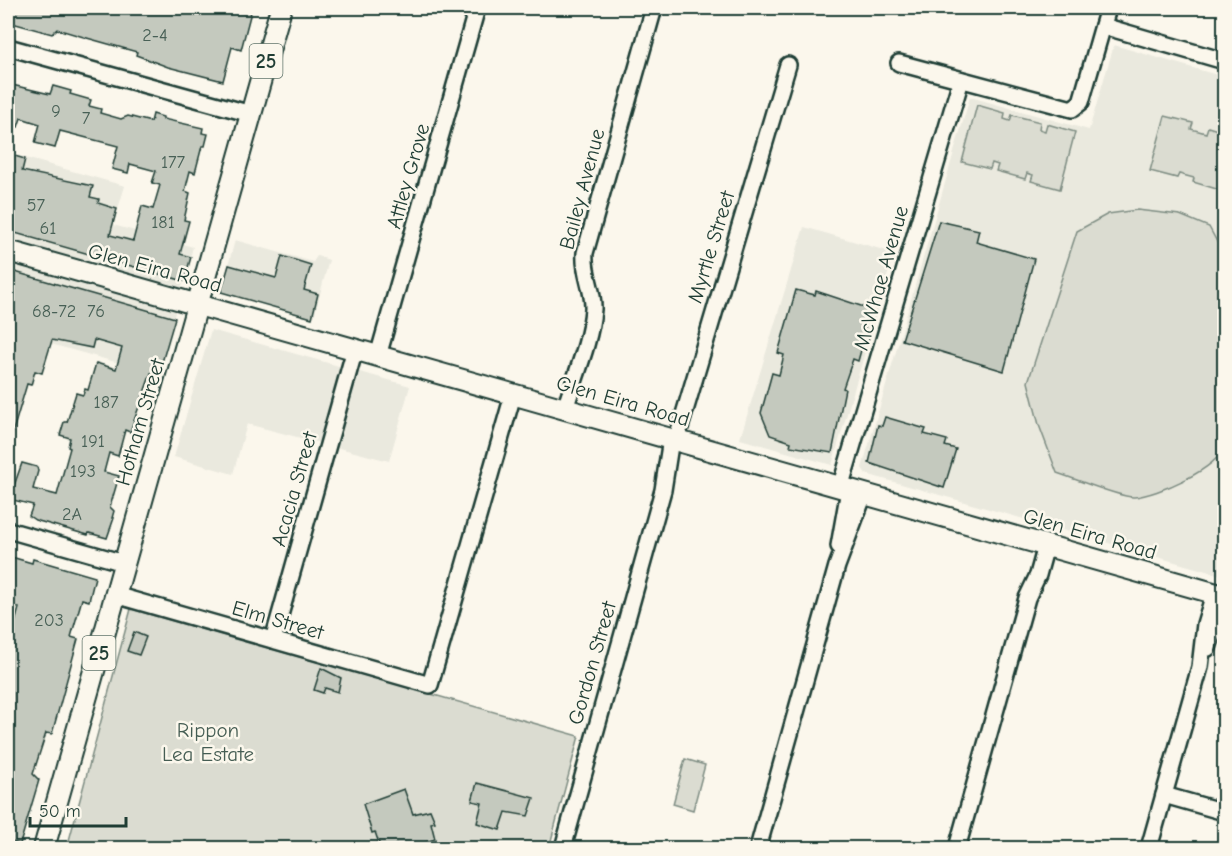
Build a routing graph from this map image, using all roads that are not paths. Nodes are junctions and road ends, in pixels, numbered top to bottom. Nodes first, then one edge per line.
1 (280, 8) edge
2 (477, 8) edge
3 (1108, 8) edge
4 (652, 15) dead end
5 (1103, 26) junction
6 (8, 47) edge
7 (1224, 61) edge
8 (899, 63) dead end
9 (788, 65) dead end
10 (961, 80) junction
11 (251, 114) junction
12 (8, 251) edge
13 (198, 304) junction
14 (355, 350) junction
15 (378, 356) junction
16 (513, 395) junction
17 (565, 409) junction
18 (676, 441) junction
19 (851, 490) junction
20 (8, 530) edge
21 (1041, 545) junction
22 (124, 563) junction
23 (115, 595) junction
24 (1221, 596) edge
25 (273, 640) junction
26 (1164, 795) junction
27 (1224, 812) edge
28 (44, 849) edge
29 (563, 849) edge
30 (758, 849) edge
31 (957, 849) edge
32 (1149, 849) edge

1 - 11 main road, Hotham Street / 25
2 - 15 street, Attley Grove
3 - 5 street
4 - 17 street, Bailey Avenue
5 - 7 street
5 - 10 street
6 - 11 street
8 - 10 street
9 - 18 street, Myrtle Street
10 - 19 street, McWhae Avenue
11 - 13 main road, Hotham Street / 25
12 - 13 main road, Glen Eira Road
13 - 14 main road, Glen Eira Road
13 - 22 main road, Hotham Street / 25
14 - 15 main road, Glen Eira Road
14 - 25 street, Acacia Street
15 - 16 main road, Glen Eira Road
16 - 17 main road, Glen Eira Road
16 - 25 street, Elm Street
17 - 18 main road, Glen Eira Road
18 - 19 main road, Glen Eira Road
18 - 29 street, Gordon Street
19 - 21 main road, Glen Eira Road
19 - 30 street, McWhae Avenue
20 - 22 street
21 - 24 main road, Glen Eira Road
21 - 31 street
22 - 23 main road, Hotham Street / 25
23 - 25 street, Elm Street
23 - 28 main road, Hotham Street / 25
24 - 26 street
26 - 27 street
26 - 32 street

